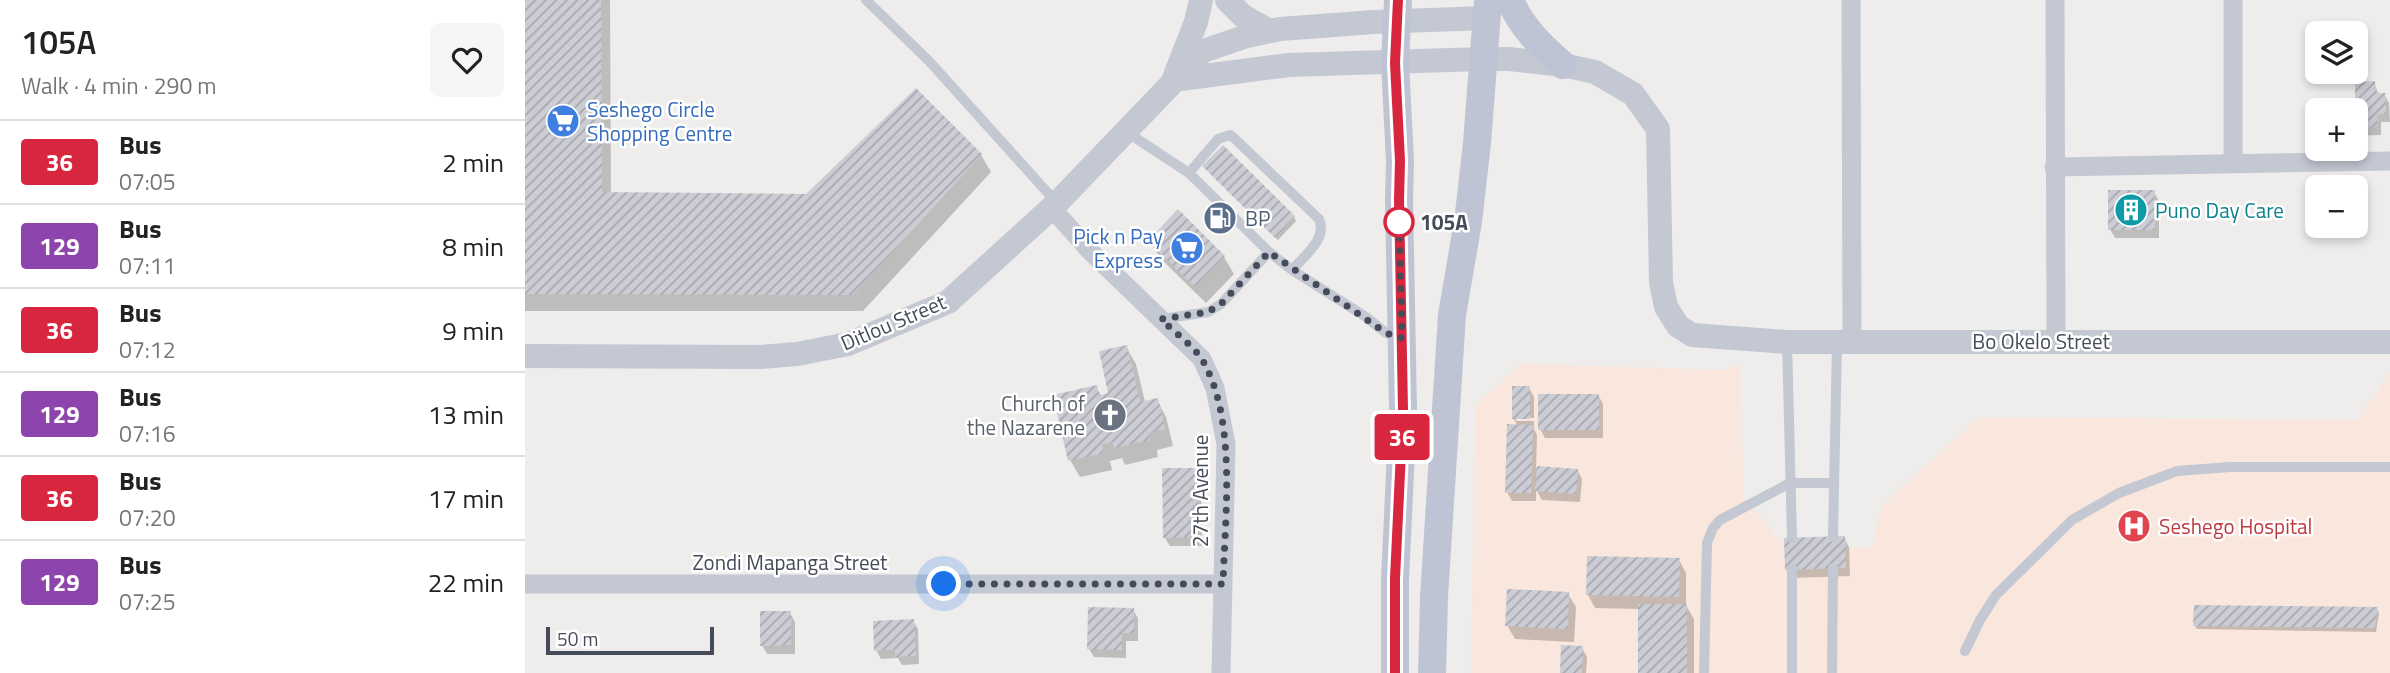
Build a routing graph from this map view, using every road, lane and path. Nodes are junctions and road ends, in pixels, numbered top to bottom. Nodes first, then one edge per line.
1 (866, 0) edge
2 (1201, 0) edge
3 (1227, 0) edge
4 (1510, 0) edge
5 (1851, 0) edge
6 (2055, 0) edge
7 (2233, 0) edge
8 (1487, 9) edge
9 (1397, 11) edge
10 (1270, 31) junction
11 (1483, 59) junction
12 (1395, 63) junction
13 (1563, 65) junction
14 (1173, 80) junction
15 (1124, 131) junction
16 (2390, 161) edge
17 (2233, 163) junction
18 (2054, 167) junction
19 (1189, 173) junction
20 (1054, 205) junction
21 (1269, 252) junction
22 (1292, 270) junction
23 (1161, 319) junction
24 (1402, 338) junction
25 (2056, 340) junction
26 (1787, 342) junction
27 (1845, 342) junction
28 (2390, 342) edge
29 (525, 356) edge
30 (2390, 467) edge
31 (1790, 483) junction
32 (1834, 483) junction
33 (1833, 537) dead end
34 (1791, 538) dead end
35 (1833, 568) dead end
36 (1792, 569) dead end
37 (525, 584) edge
38 (1223, 584) junction
39 (1965, 651) dead end
40 (1221, 673) edge
41 (1395, 673) edge
42 (1432, 673) edge
43 (1704, 673) edge
44 (1792, 673) edge
45 (1832, 673) edge

1 - 20 lane
2 - 14 street
3 - 10 street
4 - 13 main road
5 - 27 street
6 - 18 street
7 - 17 street
8 - 9 street, Ditlou Street
8 - 11 main road
9 - 10 street, Ditlou Street
9 - 12 main road
10 - 14 street, Ditlou Street
11 - 12 street
11 - 13 street
11 - 42 main road
12 - 14 street
12 - 24 main road
13 - 26 street, Bo Okelo Street
14 - 15 street, Ditlou Street
15 - 19 lane
15 - 20 street, Ditlou Street
16 - 17 street
17 - 18 street
18 - 25 street
19 - 21 lane
19 - 22 lane
20 - 23 street, 27th Avenue
20 - 29 street, Ditlou Street
21 - 22 lane
21 - 23 lane
22 - 24 lane
23 - 38 street, 27th Avenue
24 - 41 main road
25 - 27 street, Bo Okelo Street
25 - 28 street, Bo Okelo Street
26 - 27 street, Bo Okelo Street
26 - 31 lane
27 - 32 lane
30 - 39 lane
31 - 32 lane
31 - 34 lane
31 - 43 lane
32 - 33 lane
35 - 45 lane
36 - 44 lane
37 - 38 street, Zondi Mapanga Street
38 - 40 street, 27th Avenue

